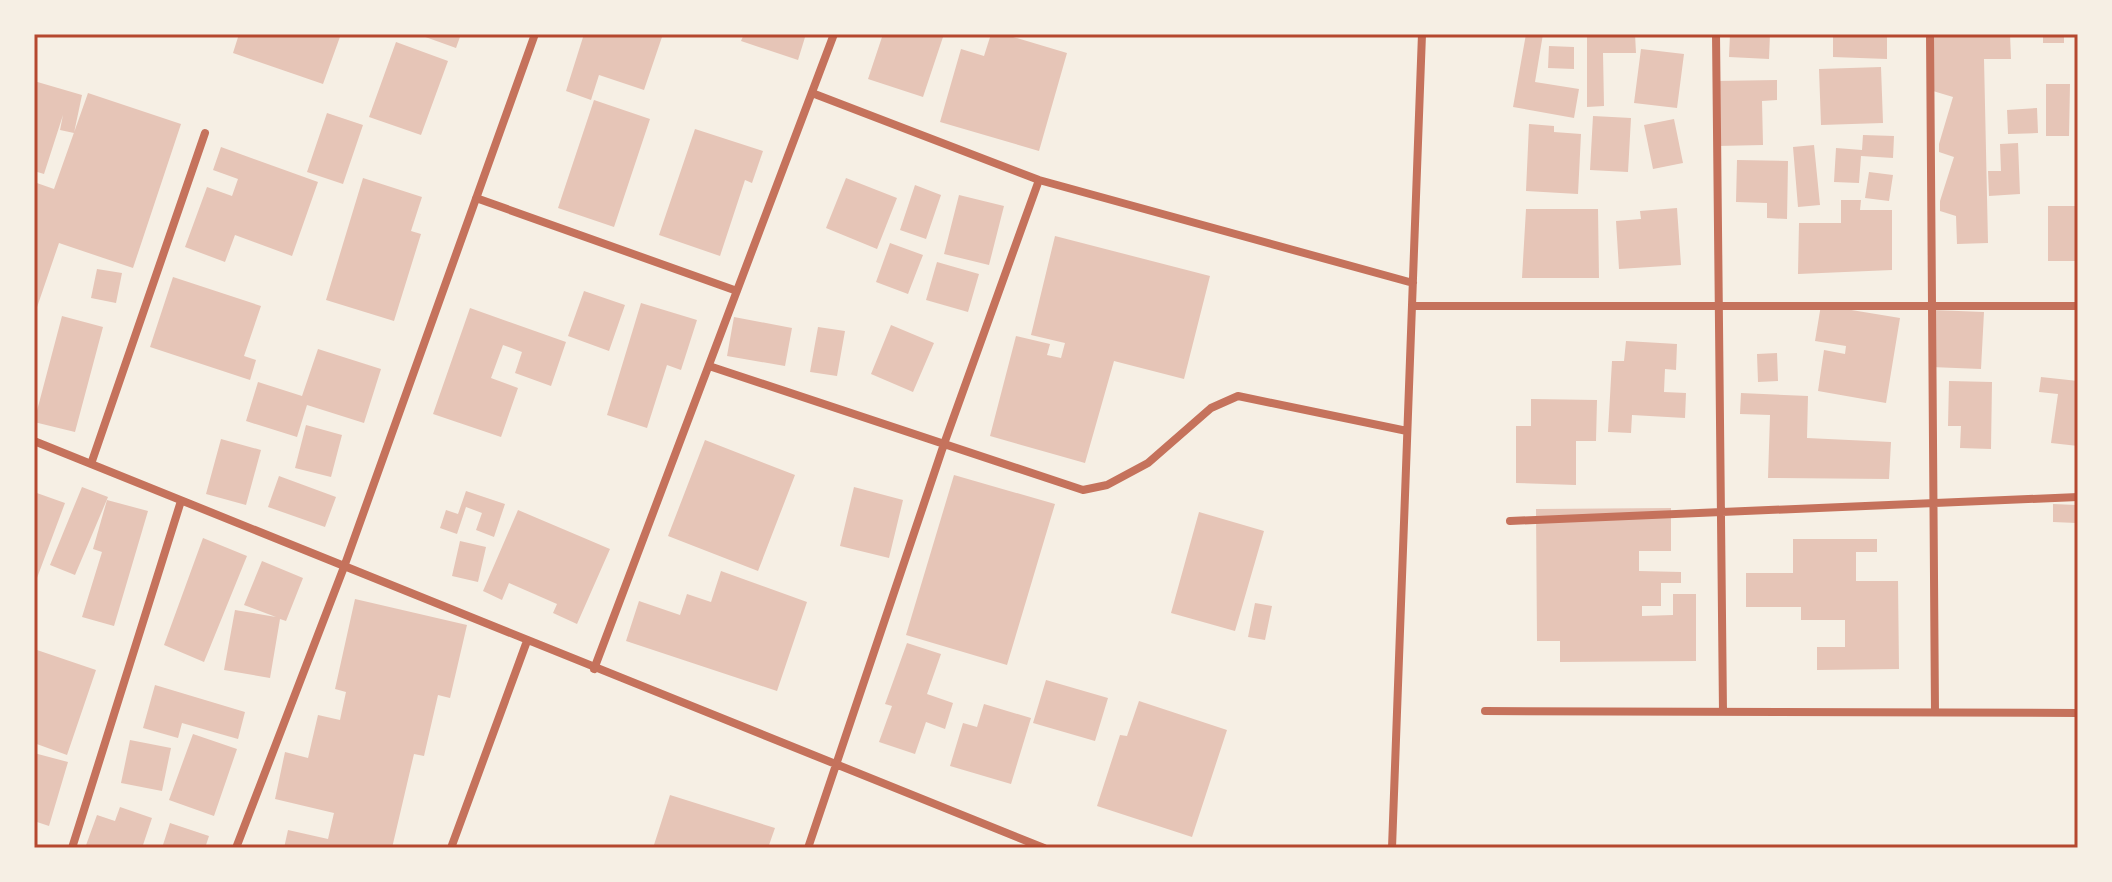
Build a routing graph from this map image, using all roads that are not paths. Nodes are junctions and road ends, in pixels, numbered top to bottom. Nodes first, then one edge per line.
1 (535, 34) edge
2 (834, 34) edge
3 (1422, 34) edge
4 (1716, 34) edge
5 (1930, 34) edge
6 (812, 93) junction
7 (205, 133) dead end
8 (1039, 180) junction
9 (476, 198) junction
10 (1413, 283) junction
11 (737, 291) junction
12 (1412, 306) junction
13 (2078, 306) edge
14 (1932, 307) junction
15 (1719, 308) junction
16 (709, 366) junction
17 (1407, 431) junction
18 (34, 441) edge
19 (944, 444) junction
20 (91, 464) junction
21 (2078, 497) edge
22 (181, 501) junction
23 (1933, 503) junction
24 (1721, 512) junction
25 (1510, 521) dead end
26 (344, 567) junction
27 (527, 641) junction
28 (594, 669) junction
29 (1485, 711) dead end
30 (1723, 712) junction
31 (1935, 712) junction
32 (2078, 713) edge
33 (838, 766) junction
34 (72, 848) edge
35 (236, 848) edge
36 (451, 848) edge
37 (808, 848) edge
38 (1044, 848) edge
39 (1392, 848) edge

1 - 9 street
2 - 6 street
3 - 10 street
4 - 15 street
5 - 14 street
6 - 8 street
6 - 11 street
7 - 20 street
8 - 10 street
8 - 19 street
9 - 11 street
9 - 26 street
10 - 12 street
11 - 16 street
12 - 15 street
12 - 17 street
13 - 14 street
14 - 15 street
14 - 23 street
15 - 24 street
16 - 19 street
16 - 28 street
17 - 19 street
17 - 39 street
18 - 20 street
19 - 33 street
20 - 22 street
21 - 23 street
22 - 26 street
22 - 34 street
23 - 24 street
23 - 31 street
24 - 25 street
24 - 30 street
26 - 27 street
26 - 35 street
27 - 28 street
27 - 36 street
28 - 33 street
29 - 30 street
30 - 31 street
31 - 32 street
33 - 37 street
33 - 38 street

